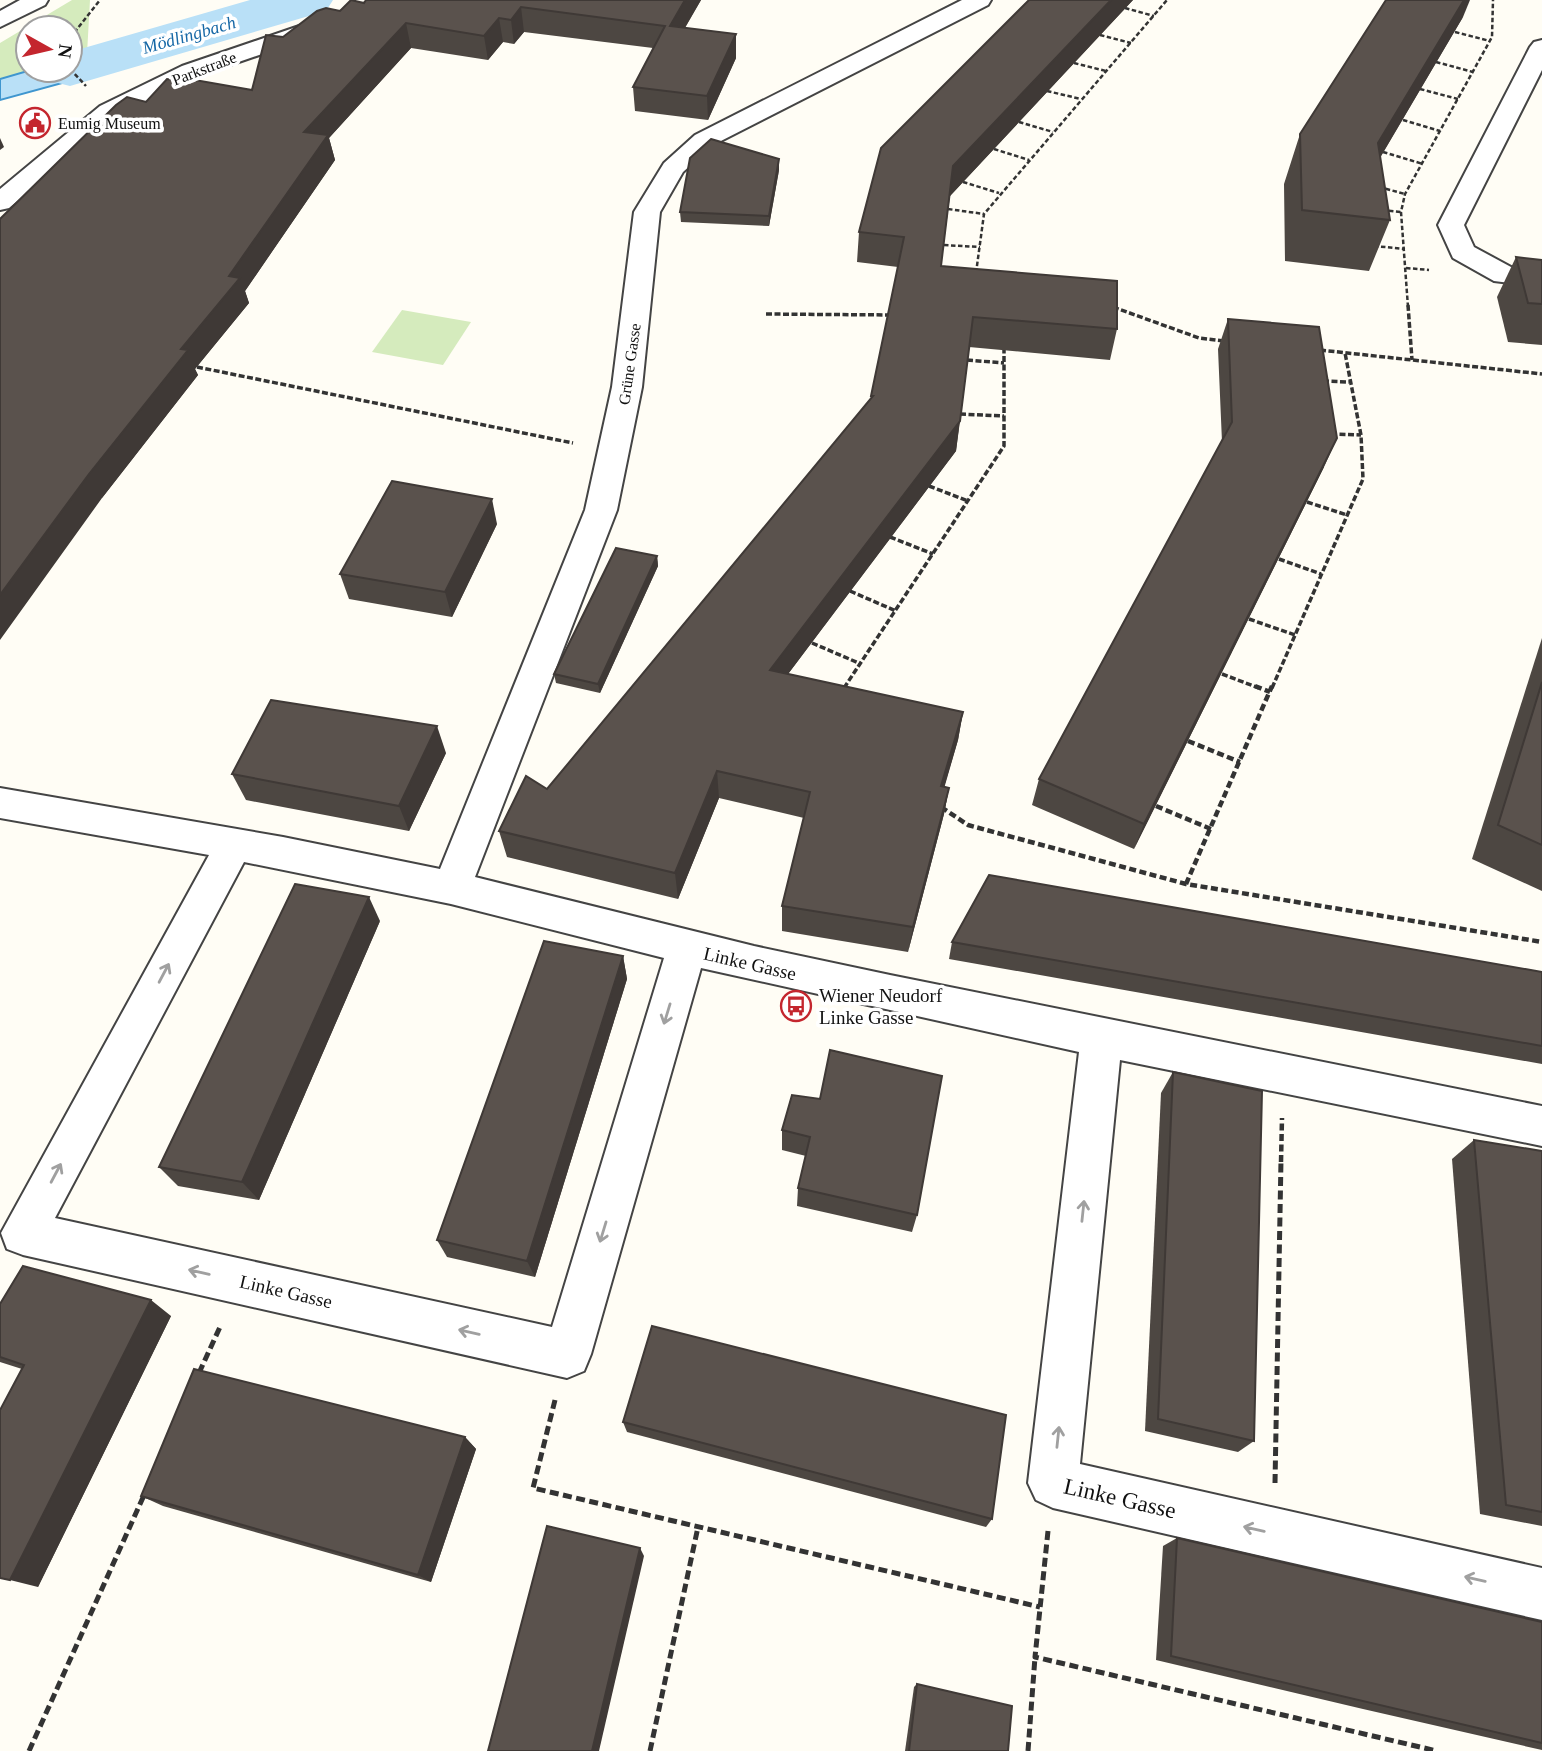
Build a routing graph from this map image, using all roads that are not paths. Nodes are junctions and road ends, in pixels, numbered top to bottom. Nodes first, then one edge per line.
1 (37, 0) edge
2 (397, 0) edge
3 (981, 0) edge
4 (0, 20) edge
5 (1542, 47) edge
6 (0, 202) edge
7 (1542, 279) edge
8 (0, 803) edge
9 (234, 845) junction
10 (452, 888) junction
11 (687, 948) junction
12 (1101, 1038) junction
13 (1542, 1126) edge
14 (1542, 1594) edge

1 - 4 street
2 - 6 street, Parkstraße
3 - 10 street, Grüne Gasse
5 - 7 street
8 - 9 street, Linke Gasse
9 - 10 street, Linke Gasse
11 -> 9 street, Linke Gasse
10 - 11 street, Linke Gasse
11 - 12 street, Linke Gasse
12 - 13 street, Linke Gasse
14 -> 12 street, Linke Gasse

